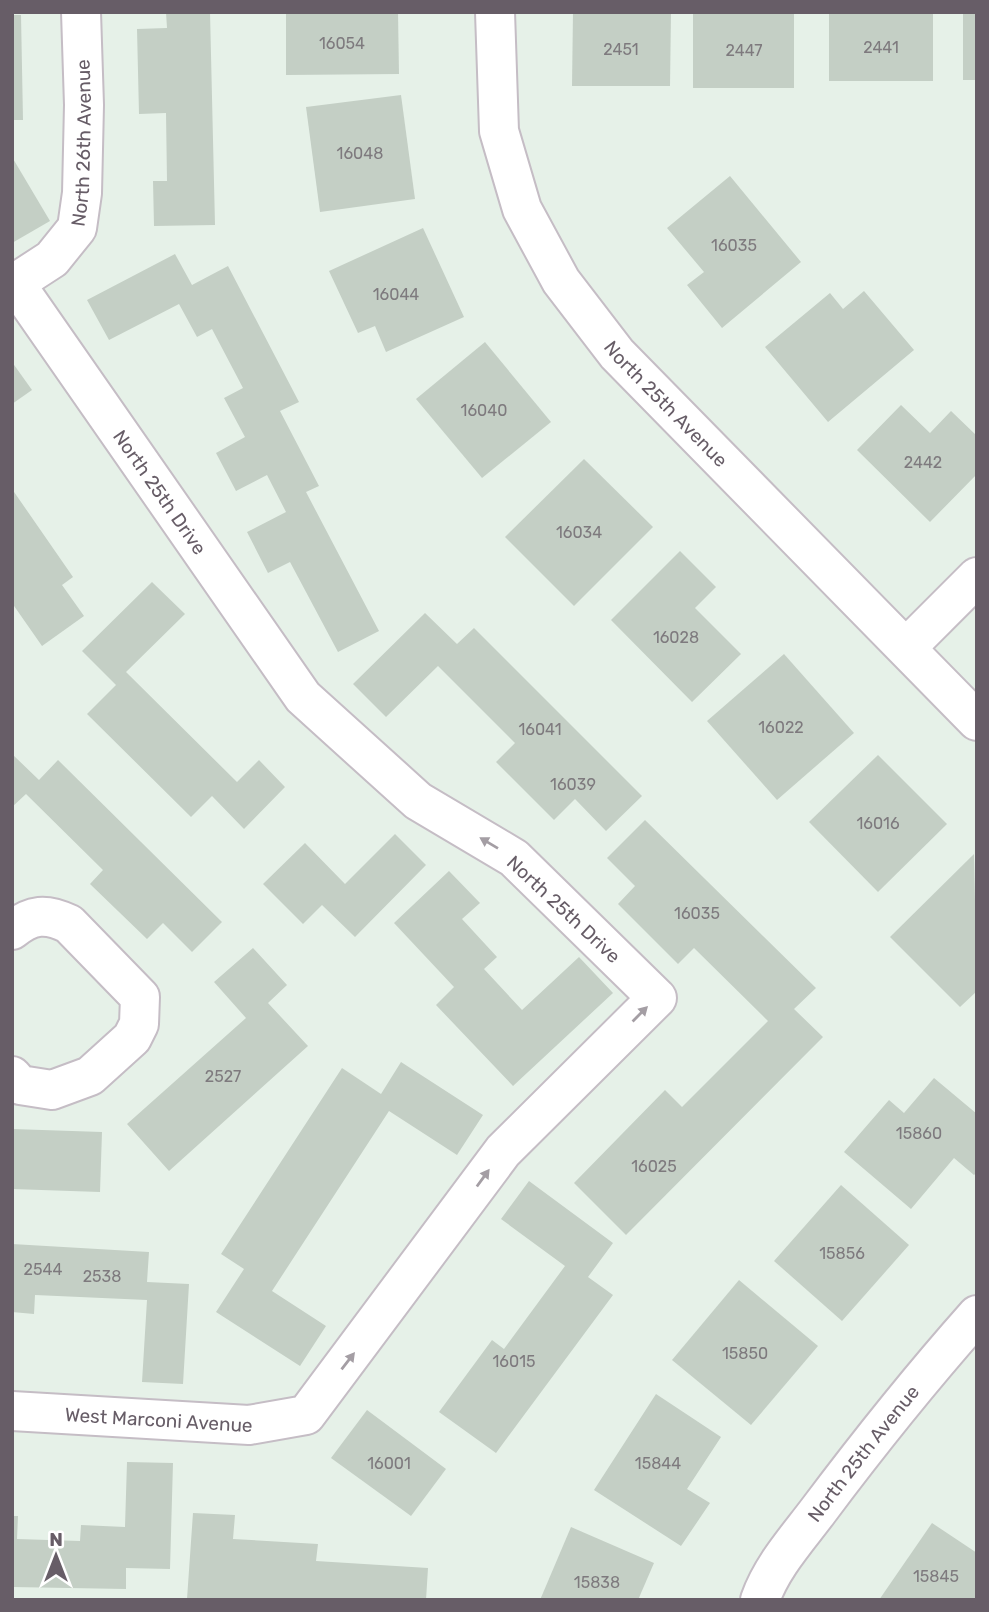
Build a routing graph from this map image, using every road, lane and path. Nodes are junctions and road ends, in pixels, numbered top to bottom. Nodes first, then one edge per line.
1 (81, 12) edge
2 (495, 12) edge
3 (14, 284) edge
4 (977, 577) edge
5 (907, 647) junction
6 (977, 720) edge
7 (12, 930) edge
8 (12, 1076) edge
9 (977, 1315) edge
10 (12, 1411) edge
11 (306, 1415) joint
12 (760, 1600) edge

1 - 3 street, North 26th Avenue
2 - 5 street, North 25th Avenue
11 -> 3 street, North 25th Drive
4 - 5 street
5 - 6 street, North 25th Avenue
7 - 8 street
9 - 12 street, North 25th Avenue
10 - 11 street, West Marconi Avenue

